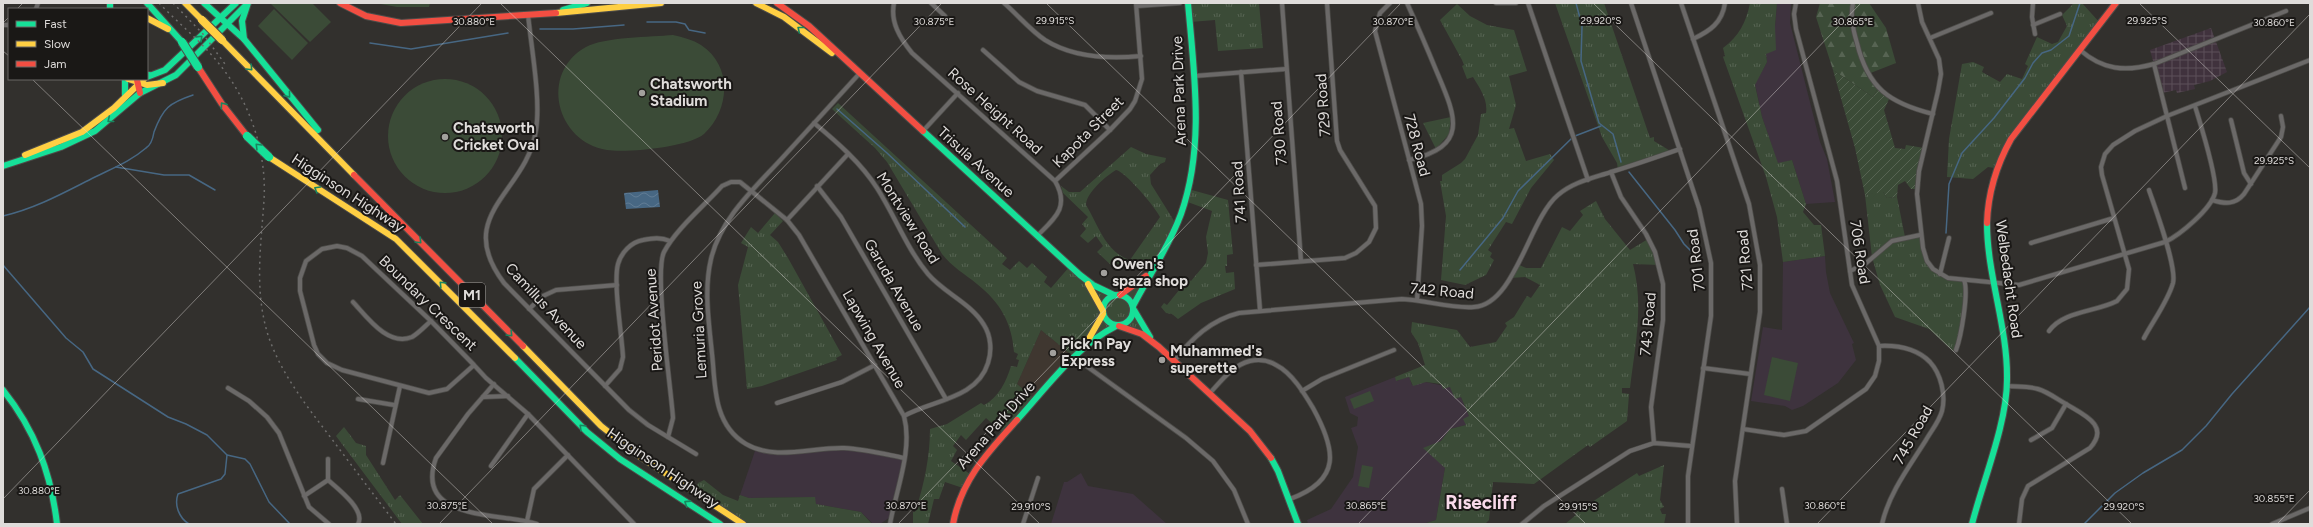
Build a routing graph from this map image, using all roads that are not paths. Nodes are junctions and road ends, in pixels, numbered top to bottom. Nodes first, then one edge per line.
1 (148, 3) edge
2 (185, 3) edge
3 (204, 3) edge
4 (236, 3) edge
5 (248, 3) edge
6 (340, 3) edge
7 (587, 3) edge
8 (660, 3) edge
9 (756, 3) edge
10 (777, 3) edge
11 (894, 3) edge
12 (931, 3) edge
13 (1004, 3) edge
14 (1180, 3) edge
15 (1188, 3) edge
16 (1282, 3) edge
17 (1327, 3) edge
18 (1390, 3) edge
19 (1407, 3) edge
20 (1496, 3) edge
21 (1516, 3) edge
22 (1528, 3) edge
23 (1631, 3) edge
24 (1681, 3) edge
25 (1725, 3) edge
26 (1796, 3) edge
27 (1853, 3) edge
28 (1918, 3) edge
29 (2033, 3) edge
30 (2116, 3) edge
31 (636, 4) edge
32 (646, 4) edge
33 (1137, 5) edge
34 (2286, 11) dead end
35 (558, 12) junction
36 (528, 14) junction
37 (1991, 14) dead end
38 (2060, 14) dead end
39 (945, 16) dead end
40 (221, 17) junction
41 (148, 18) edge
42 (228, 23) junction
43 (2033, 25) junction
44 (173, 31) junction
45 (2035, 34) dead end
46 (1693, 38) junction
47 (1930, 38) junction
48 (244, 39) junction
49 (983, 50) dead end
50 (2080, 50) junction
51 (1141, 56) junction
52 (2310, 60) edge
53 (2154, 64) junction
54 (1286, 69) junction
55 (857, 72) junction
56 (1241, 72) junction
57 (1194, 76) junction
58 (148, 77) edge
59 (148, 79) edge
60 (125, 80) edge
61 (142, 80) edge
62 (143, 80) edge
63 (163, 83) junction
64 (140, 93) junction
65 (958, 93) junction
66 (125, 97) junction
67 (2195, 106) junction
68 (1933, 114) junction
69 (2167, 116) junction
70 (2281, 116) dead end
71 (2231, 120) dead end
72 (814, 123) junction
73 (1110, 130) junction
74 (922, 132) junction
75 (1680, 149) junction
76 (848, 154) junction
77 (1409, 160) junction
78 (15, 161) junction
79 (3, 166) edge
80 (1611, 172) junction
81 (1588, 180) junction
82 (1055, 181) junction
83 (363, 184) junction
84 (2251, 184) junction
85 (818, 186) junction
86 (2185, 188) dead end
87 (753, 190) junction
88 (2150, 190) dead end
89 (2212, 200) junction
90 (2114, 218) junction
91 (787, 220) junction
92 (1920, 235) junction
93 (1037, 236) junction
94 (1949, 238) dead end
95 (670, 241) junction
96 (2165, 242) junction
97 (2031, 243) dead end
98 (2125, 254) junction
99 (1301, 261) junction
100 (1256, 265) junction
101 (1155, 266) junction
102 (1850, 270) junction
103 (1940, 274) junction
104 (1080, 276) junction
105 (1964, 280) junction
106 (1994, 284) junction
107 (617, 285) junction
108 (1117, 295) junction
109 (1417, 300) junction
110 (353, 302) dead end
111 (1133, 308) junction
112 (529, 309) junction
113 (1260, 310) junction
114 (1103, 313) junction
115 (431, 321) junction
116 (1117, 326) junction
117 (2049, 331) dead end
118 (2144, 338) dead end
119 (1879, 346) junction
120 (1159, 347) junction
121 (1394, 350) dead end
122 (1956, 350) dead end
123 (1076, 355) junction
124 (1174, 361) junction
125 (474, 365) junction
126 (875, 365) junction
127 (1703, 368) junction
128 (1750, 374) junction
129 (494, 384) junction
130 (400, 386) junction
131 (605, 386) junction
132 (2007, 386) junction
133 (228, 388) dead end
134 (3, 390) edge
135 (1302, 391) junction
136 (1210, 393) junction
137 (508, 396) junction
138 (483, 397) junction
139 (358, 399) dead end
140 (946, 399) junction
141 (777, 404) dead end
142 (2066, 404) junction
143 (394, 406) junction
144 (528, 414) junction
145 (904, 416) junction
146 (1743, 429) junction
147 (668, 437) junction
148 (2031, 440) dead end
149 (1654, 443) junction
150 (1691, 446) junction
151 (696, 454) dead end
152 (568, 455) junction
153 (904, 458) junction
154 (328, 459) dead end
155 (383, 463) dead end
156 (491, 466) dead end
157 (1038, 478) dead end
158 (328, 480) junction
159 (1782, 489) dead end
160 (304, 496) junction
161 (1290, 499) junction
162 (2310, 508) edge
163 (527, 521) junction
164 (57, 524) edge
165 (329, 524) edge
166 (358, 524) edge
167 (537, 524) edge
168 (634, 524) edge
169 (720, 524) edge
170 (743, 524) edge
171 (890, 524) edge
172 (953, 524) edge
173 (1023, 524) edge
174 (1248, 524) edge
175 (1298, 524) edge
176 (1522, 524) edge
177 (1688, 524) edge
178 (1737, 524) edge
179 (1787, 524) edge
180 (1882, 524) edge
181 (1972, 524) edge
182 (2019, 524) edge
183 (2272, 524) edge

1 - 44 main road, Higginson Highway / M1
2 -> 83 main road, Higginson Highway / M1, bridge
3 - 40 main road
4 - 40 main road
5 - 42 main road
5 - 48 main road
6 - 36 main road
7 - 35 main road
8 - 32 main road
55 -> 9 main road, Trisula Avenue
10 - 55 main road, Trisula Avenue
11 - 65 street, Rose Height Road
12 - 39 street
13 - 51 street
14 - 33 street
15 - 57 main road, Arena Park Drive
16 - 54 street, 730 Road
17 - 99 street, 729 Road
18 - 77 street, 728 Road
19 - 77 street
20 - 21 street
22 - 81 street
23 - 75 street, 701 Road
24 - 46 street, 721 Road
25 - 46 street
26 - 102 street, 706 Road
27 - 68 street
28 - 47 street
29 - 43 street
30 - 50 main road, Welbedacht Road
31 - 32 main road
31 - 35 main road
33 - 51 street, Kapota Street
34 - 53 street
35 - 36 main road
36 - 112 street, Camillus Avenue
37 - 47 street
38 - 43 street
40 - 42 main road
58 -> 40 main road
41 - 44 main road
42 - 48 main road
42 - 63 main road
43 - 45 street
169 -> 44 main road, Higginson Highway / M1, bridge
46 - 128 street, 721 Road
47 - 68 street
48 -> 83 main road
49 - 73 street
50 - 53 street
50 - 106 main road, Welbedacht Road
51 - 73 street, Kapota Street
52 - 67 street
53 - 69 street
54 - 56 street
54 - 99 street, 730 Road
55 - 72 street, Lemuria Grove
55 - 74 main road, Trisula Avenue
56 - 57 street
56 - 100 street, 741 Road
57 - 101 main road, Arena Park Drive
59 - 63 main road
60 - 66 main road
61 - 66 main road
62 - 64 main road
63 - 64 main road
64 -> 78 main road
65 - 74 street
65 - 82 street, Rose Height Road
66 - 78 main road
67 - 69 street
67 - 89 street
68 - 92 street
69 - 86 street
69 - 90 street
70 - 84 street
71 - 84 street
72 - 76 street, Montview Road
72 - 87 street, Lemuria Grove
73 - 82 street, Kapota Street
74 - 93 main road, Trisula Avenue
75 - 80 street, 742 Road
75 - 127 street, 701 Road
76 - 85 street
76 - 140 street, Montview Road
77 - 109 street, 728 Road
78 - 79 main road
80 - 81 street, 742 Road
80 - 149 street, 743 Road
81 - 109 street, 742 Road
82 - 93 street, Rose Height Road
83 -> 170 main road, Higginson Highway / M1
84 - 89 street
85 - 91 street
85 - 140 street, Garuda Avenue
87 - 91 street, Lapwing Avenue
87 - 95 street, Peridot Avenue
87 - 153 street, Lemuria Grove
88 - 96 street
89 - 96 street
90 - 97 street
90 - 98 street
91 - 126 street, Lapwing Avenue
92 - 102 street
92 - 103 street
93 - 104 main road, Trisula Avenue
94 - 103 street
95 - 107 street
95 - 147 street, Peridot Avenue
96 - 98 street
96 - 118 street
98 - 106 street
98 - 117 street
99 - 100 street, 729 Road
100 - 113 street, 741 Road
101 - 108 main road, Arena Park Drive
101 - 111 main road, Arena Park Drive
102 - 119 street, 706 Road
103 - 105 street
104 - 108 main road, Trisula Avenue
104 - 114 main road, Trisula Avenue
105 - 106 street
105 - 122 street
106 - 132 main road, Welbedacht Road
107 - 112 street
107 - 131 street
108 - 111 main road
108 - 114 main road, Arena Park Drive
109 - 113 street, 742 Road
110 - 115 street
111 - 116 main road, Arena Park Drive
111 - 120 main road
112 - 131 street, Camillus Avenue
113 - 124 street, 742 Road
114 - 116 main road
114 - 123 main road, Arena Park Drive
115 - 125 street, Boundary Crescent
115 - 130 street, Boundary Crescent
116 - 120 main road
116 - 123 main road, Arena Park Drive
119 - 146 street, 706 Road
119 - 180 street, 745 Road
120 - 124 main road
121 - 135 street
123 - 172 main road, Arena Park Drive
123 - 174 street
124 - 136 main road
125 - 129 street
125 - 130 street, Boundary Crescent
126 - 141 street
126 - 145 street, Lapwing Avenue
127 - 128 street
127 - 150 street, 701 Road
128 - 146 street, 721 Road
129 - 137 street
129 - 138 street
130 - 143 street
131 - 147 street, Camillus Avenue
132 - 142 street
132 - 181 main road, Welbedacht Road
133 - 160 street
134 - 164 main road
135 - 136 street
135 - 161 street
136 - 161 main road
137 - 138 street
137 - 144 street
138 - 163 street
139 - 143 street
140 - 145 street, Montview Road
142 - 148 street
142 - 182 street
143 - 155 street
144 - 152 street
144 - 156 street
145 - 153 street, Lapwing Avenue
146 - 178 street, 721 Road
147 - 151 street, Camillus Avenue
149 - 150 street
149 - 176 street
150 - 177 street, 701 Road
152 - 163 street
152 - 168 street
153 - 171 street, Lapwing Avenue
154 - 158 street
157 - 173 street
158 - 160 street
158 - 166 street
159 - 179 street
160 - 165 street
161 - 175 main road
162 - 183 street
163 - 167 street

